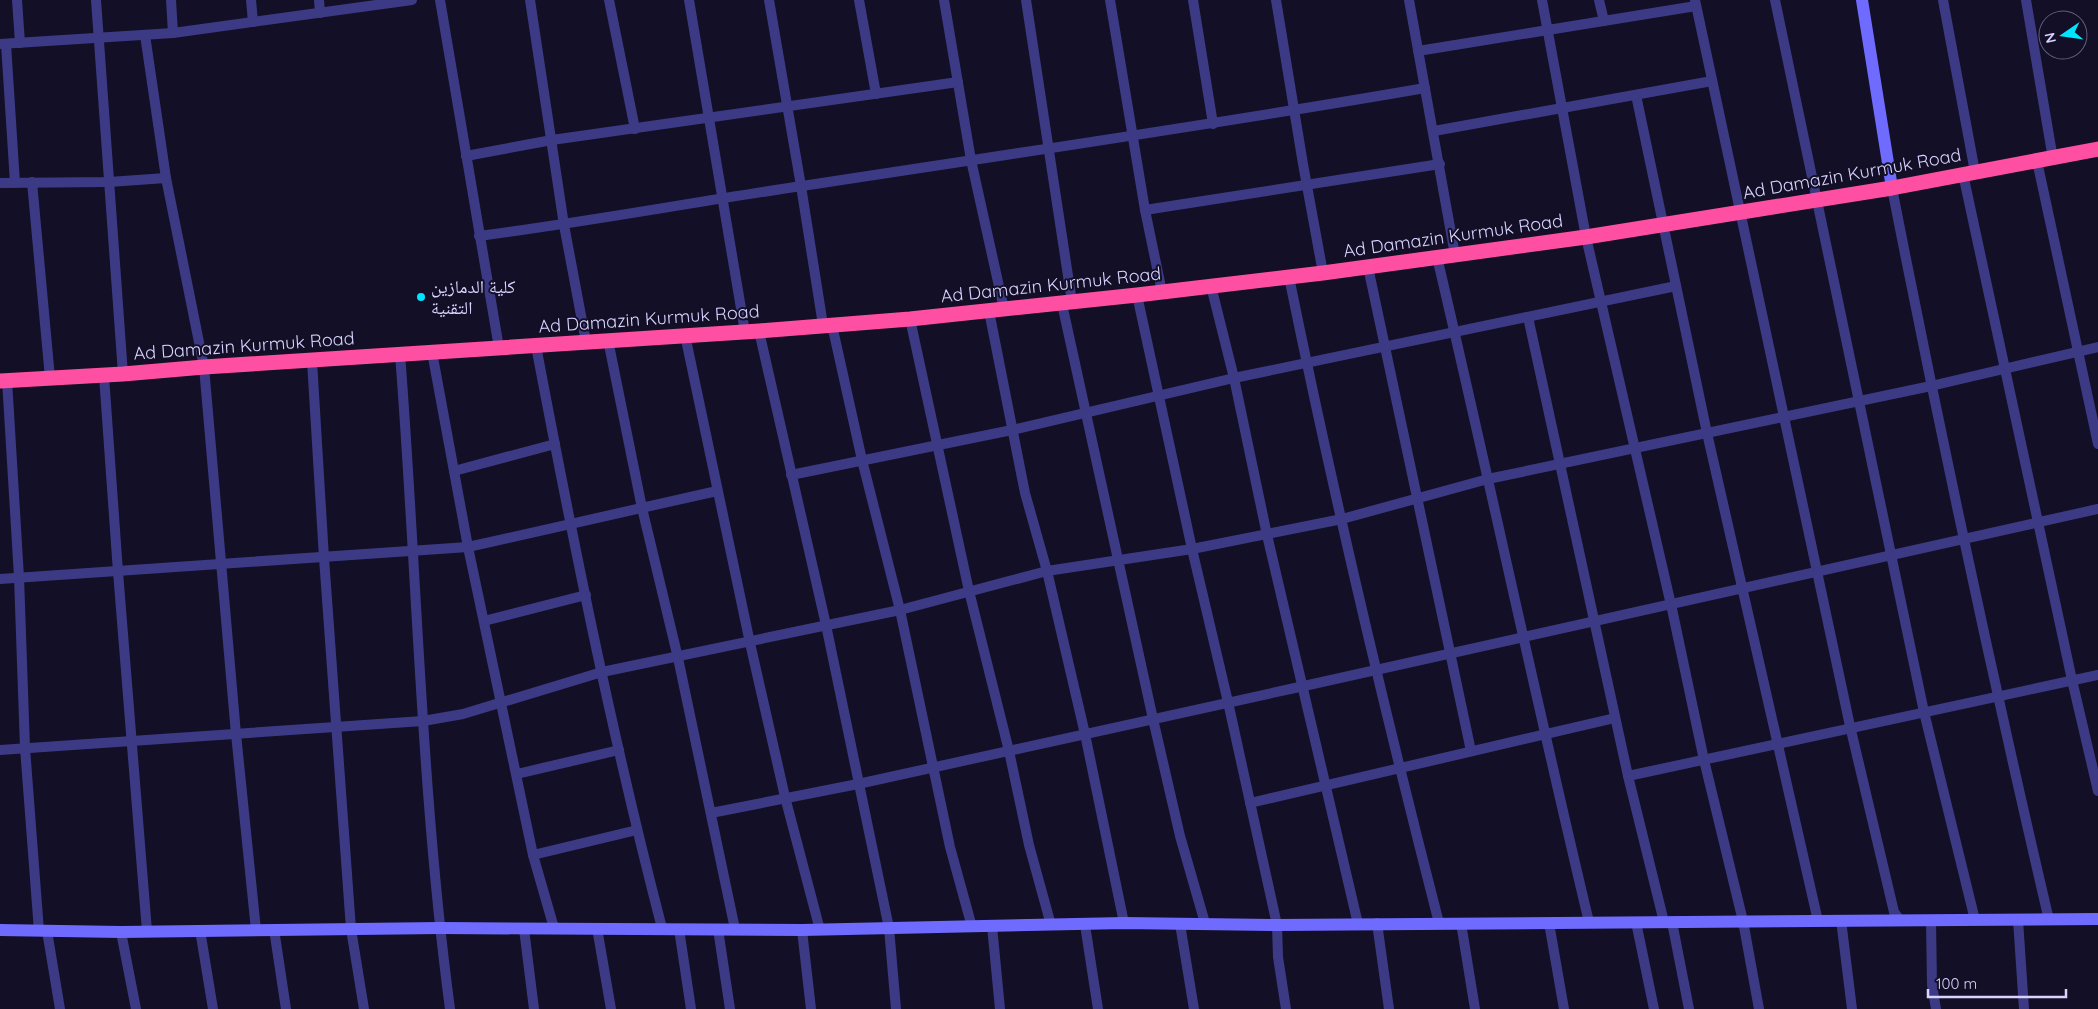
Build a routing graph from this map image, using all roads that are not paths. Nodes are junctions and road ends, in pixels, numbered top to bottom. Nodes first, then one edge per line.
1 (17, 0) edge
2 (96, 0) edge
3 (171, 0) edge
4 (251, 0) edge
5 (319, 0) edge
6 (412, 0) edge
7 (440, 0) edge
8 (530, 0) edge
9 (609, 0) edge
10 (689, 0) edge
11 (769, 0) edge
12 (859, 0) edge
13 (944, 0) edge
14 (1026, 0) edge
15 (1110, 0) edge
16 (1193, 0) edge
17 (1276, 0) edge
18 (1409, 0) edge
19 (1542, 0) edge
20 (1599, 0) edge
21 (1775, 0) edge
22 (1862, 0) edge
23 (1943, 0) edge
24 (2026, 0) edge
25 (1696, 3) edge
26 (361, 4) edge
27 (320, 13) junction
28 (1604, 21) junction
29 (253, 22) junction
30 (1548, 30) junction
31 (173, 33) junction
32 (145, 35) junction
33 (99, 38) junction
34 (20, 43) junction
35 (3, 44) edge
36 (1418, 51) junction
37 (1712, 81) junction
38 (958, 82) junction
39 (1425, 88) junction
40 (876, 94) junction
41 (1636, 95) junction
42 (788, 108) junction
43 (1562, 108) junction
44 (1295, 111) junction
45 (709, 119) junction
46 (1214, 124) junction
47 (635, 129) junction
48 (1434, 131) junction
49 (1133, 137) junction
50 (552, 140) junction
51 (1048, 149) junction
52 (2098, 149) edge
53 (466, 156) junction
54 (2053, 159) junction
55 (972, 160) junction
56 (2037, 161) junction
57 (1440, 164) junction
58 (1969, 173) junction
59 (166, 178) junction
60 (32, 182) junction
61 (109, 182) junction
62 (0, 183) edge
63 (15, 183) junction
64 (1306, 185) junction
65 (801, 186) junction
66 (1892, 188) junction
67 (722, 198) junction
68 (1816, 200) junction
69 (1145, 210) junction
70 (1740, 212) junction
71 (1664, 224) junction
72 (564, 225) junction
73 (479, 236) junction
74 (1586, 237) junction
75 (1456, 255) junction
76 (1437, 257) junction
77 (1368, 267) junction
78 (1323, 273) junction
79 (1289, 277) junction
80 (1211, 286) junction
81 (1676, 286) junction
82 (1162, 292) junction
83 (1137, 295) junction
84 (1602, 301) junction
85 (1067, 303) junction
86 (1004, 309) junction
87 (989, 310) junction
88 (1528, 317) junction
89 (910, 319) junction
90 (827, 325) junction
91 (752, 331) junction
92 (1454, 332) junction
93 (685, 335) junction
94 (608, 340) junction
95 (586, 342) junction
96 (536, 346) junction
97 (1385, 347) junction
98 (2098, 347) edge
99 (499, 348) junction
100 (432, 352) junction
101 (2078, 352) junction
102 (400, 354) junction
103 (312, 361) junction
104 (1307, 363) junction
105 (204, 367) junction
106 (2005, 369) junction
107 (123, 374) junction
108 (104, 376) junction
109 (50, 378) junction
110 (1234, 378) junction
111 (3, 381) edge
112 (1931, 386) junction
113 (1159, 394) junction
114 (1858, 402) junction
115 (1086, 411) junction
116 (1785, 417) junction
117 (1012, 430) junction
118 (1708, 434) junction
119 (555, 444) junction
120 (2098, 444) edge
121 (938, 445) junction
122 (1634, 449) junction
123 (862, 460) junction
124 (1560, 464) junction
125 (454, 471) junction
126 (791, 475) junction
127 (1488, 479) junction
128 (717, 491) junction
129 (1417, 499) junction
130 (642, 508) junction
131 (2098, 509) edge
132 (1342, 519) junction
133 (2038, 522) junction
134 (571, 525) junction
135 (1267, 535) junction
136 (1964, 539) junction
137 (468, 547) junction
138 (1192, 549) junction
139 (414, 551) junction
140 (1891, 555) junction
141 (324, 558) junction
142 (1118, 560) junction
143 (221, 565) junction
144 (1047, 571) junction
145 (118, 572) junction
146 (1817, 572) junction
147 (19, 577) junction
148 (0, 579) edge
149 (1743, 588) junction
150 (969, 591) junction
151 (586, 595) junction
152 (1671, 605) junction
153 (900, 610) junction
154 (484, 621) junction
155 (1594, 622) junction
156 (826, 625) junction
157 (1523, 638) junction
158 (750, 643) junction
159 (1450, 654) junction
160 (678, 658) junction
161 (1376, 670) junction
162 (602, 672) junction
163 (2098, 675) edge
164 (2072, 680) junction
165 (1304, 686) junction
166 (1997, 696) junction
167 (502, 702) junction
168 (1228, 702) junction
169 (1924, 712) junction
170 (1615, 718) junction
171 (1153, 719) junction
172 (423, 721) junction
173 (336, 727) junction
174 (1850, 728) junction
175 (236, 734) junction
176 (1085, 734) junction
177 (1544, 734) junction
178 (132, 740) junction
179 (1779, 744) junction
180 (25, 748) junction
181 (0, 750) edge
182 (619, 750) junction
183 (1009, 751) junction
184 (1471, 751) junction
185 (1704, 760) junction
186 (934, 766) junction
187 (1398, 768) junction
188 (517, 774) junction
189 (1628, 776) junction
190 (858, 784) junction
191 (1325, 785) junction
192 (2098, 792) edge
193 (785, 797) junction
194 (1250, 803) junction
195 (710, 813) junction
196 (637, 830) junction
197 (533, 855) junction
198 (2098, 919) edge
199 (1841, 920) junction
200 (1900, 920) junction
201 (1931, 920) junction
202 (1975, 920) junction
203 (2018, 920) junction
204 (2049, 920) junction
205 (1743, 921) junction
206 (1818, 921) junction
207 (1589, 922) junction
208 (1636, 922) junction
209 (1668, 922) junction
210 (1124, 923) junction
211 (1205, 923) junction
212 (1461, 923) junction
213 (1549, 923) junction
214 (1180, 924) junction
215 (1358, 924) junction
216 (1377, 924) junction
217 (1439, 924) junction
218 (1051, 925) junction
219 (1085, 925) junction
220 (1277, 925) junction
221 (992, 926) junction
222 (972, 927) junction
223 (440, 928) junction
224 (554, 928) junction
225 (597, 928) junction
226 (662, 928) junction
227 (889, 928) junction
228 (274, 929) junction
229 (351, 929) junction
230 (524, 929) junction
231 (679, 929) junction
232 (718, 929) junction
233 (0, 930) edge
234 (200, 930) junction
235 (256, 930) junction
236 (736, 930) junction
237 (802, 930) junction
238 (820, 930) junction
239 (43, 931) junction
240 (147, 931) junction
241 (121, 932) junction
242 (60, 1009) edge
243 (136, 1009) edge
244 (213, 1009) edge
245 (286, 1009) edge
246 (364, 1009) edge
247 (450, 1009) edge
248 (534, 1009) edge
249 (611, 1009) edge
250 (691, 1009) edge
251 (730, 1009) edge
252 (811, 1009) edge
253 (896, 1009) edge
254 (1000, 1009) edge
255 (1098, 1009) edge
256 (1194, 1009) edge
257 (1286, 1009) edge
258 (1389, 1009) edge
259 (1475, 1009) edge
260 (1564, 1009) edge
261 (1654, 1009) edge
262 (1689, 1009) edge
263 (1759, 1009) edge
264 (1852, 1009) edge
265 (1936, 1009) edge
266 (2024, 1009) edge

1 - 34 street
2 - 33 street
3 - 31 street
4 - 29 street
5 - 27 street
6 - 26 street
7 - 53 street
8 - 50 street
9 - 47 street
10 - 45 street
11 - 42 street
12 - 40 street
13 - 38 street
14 - 51 street
15 - 49 street
16 - 46 street
17 - 44 street
18 - 36 street
19 - 30 street
20 - 28 street
21 - 68 street
22 - 66 street
23 - 58 street
24 - 54 street
25 - 28 street
25 - 37 street
26 - 27 street
27 - 29 street
28 - 30 street
29 - 31 street
30 - 36 street
30 - 43 street
31 - 32 street
32 - 33 street
32 - 59 street
33 - 34 street
33 - 61 street
34 - 35 street
35 - 63 street
36 - 39 street
37 - 41 street
37 - 70 street
38 - 40 street
38 - 55 street
39 - 44 street
39 - 48 street
40 - 42 street
41 - 43 street
41 - 71 street
42 - 45 street
42 - 65 street
43 - 48 street
43 - 74 street
44 - 46 street
44 - 64 street
45 - 47 street
45 - 67 street
46 - 49 street
47 - 50 street
48 - 57 street
49 - 51 street
49 - 69 street
50 - 53 street
50 - 72 street
51 - 55 street
51 - 85 street
52 - 54 highway, Ad Damazin Kurmuk Road
53 - 73 street
54 - 56 highway, Ad Damazin Kurmuk Road
55 - 65 street
55 - 86 street
56 - 58 highway, Ad Damazin Kurmuk Road
56 - 101 street
57 - 64 street
57 - 75 street
58 - 66 highway, Ad Damazin Kurmuk Road
58 - 106 street
59 - 61 street
59 - 105 street
60 - 61 street
60 - 63 street
60 - 109 street
61 - 107 street
62 - 63 street
64 - 69 street
64 - 78 street
65 - 67 street
65 - 90 street
66 - 68 highway, Ad Damazin Kurmuk Road
66 - 112 street
67 - 72 street
67 - 91 street
68 - 70 highway, Ad Damazin Kurmuk Road
68 - 114 street
69 - 82 street
70 - 71 highway, Ad Damazin Kurmuk Road
70 - 116 street
71 - 74 highway, Ad Damazin Kurmuk Road
71 - 81 street
72 - 73 street
72 - 95 street
73 - 99 street
74 - 75 highway, Ad Damazin Kurmuk Road
74 - 84 street
75 - 76 highway, Ad Damazin Kurmuk Road
76 - 77 highway, Ad Damazin Kurmuk Road
76 - 92 street
77 - 78 highway, Ad Damazin Kurmuk Road
77 - 97 street
78 - 79 highway, Ad Damazin Kurmuk Road
79 - 80 highway, Ad Damazin Kurmuk Road
79 - 104 street
80 - 82 highway, Ad Damazin Kurmuk Road
80 - 110 street
81 - 84 street
81 - 118 street
82 - 83 highway, Ad Damazin Kurmuk Road
83 - 85 highway, Ad Damazin Kurmuk Road
83 - 113 street
84 - 88 street
84 - 122 street
85 - 86 highway, Ad Damazin Kurmuk Road
85 - 115 street
86 - 87 highway, Ad Damazin Kurmuk Road
87 - 89 highway, Ad Damazin Kurmuk Road
87 - 117 street
88 - 92 street
88 - 124 street
89 - 90 highway, Ad Damazin Kurmuk Road
89 - 121 street
90 - 91 highway, Ad Damazin Kurmuk Road
90 - 123 street
91 - 93 highway, Ad Damazin Kurmuk Road
91 - 126 street
92 - 97 street
92 - 127 street
93 - 94 highway, Ad Damazin Kurmuk Road
93 - 128 street
94 - 95 highway, Ad Damazin Kurmuk Road
94 - 130 street
95 - 96 highway, Ad Damazin Kurmuk Road
96 - 99 highway, Ad Damazin Kurmuk Road
96 - 119 street
97 - 104 street
97 - 129 street
98 - 101 street
99 - 100 highway, Ad Damazin Kurmuk Road
100 - 102 highway, Ad Damazin Kurmuk Road
100 - 125 street
101 - 106 street
101 - 120 street
102 - 103 highway, Ad Damazin Kurmuk Road
102 - 139 street
103 - 105 highway, Ad Damazin Kurmuk Road
103 - 141 street
104 - 110 street
104 - 132 street
105 - 107 highway, Ad Damazin Kurmuk Road
105 - 143 street
106 - 112 street
106 - 133 street
107 - 108 highway, Ad Damazin Kurmuk Road
108 - 109 highway, Ad Damazin Kurmuk Road
108 - 145 street
109 - 111 highway, Ad Damazin Kurmuk Road
110 - 113 street
110 - 135 street
111 - 147 street
112 - 114 street
112 - 136 street
113 - 115 street
113 - 138 street
114 - 116 street
114 - 140 street
115 - 117 street
115 - 142 street
116 - 118 street
116 - 146 street
117 - 121 street
117 - 144 street
118 - 122 street
118 - 149 street
119 - 125 street
119 - 134 street
121 - 123 street
121 - 150 street
122 - 124 street
122 - 152 street
123 - 126 street
123 - 153 street
124 - 127 street
124 - 155 street
125 - 137 street
126 - 156 street
127 - 129 street
127 - 157 street
128 - 130 street
128 - 158 street
129 - 132 street
129 - 159 street
130 - 134 street
130 - 160 street
131 - 133 street
132 - 135 street
132 - 161 street
133 - 136 street
133 - 164 street
134 - 137 street
134 - 151 street
135 - 138 street
135 - 165 street
136 - 140 street
136 - 166 street
137 - 139 street
137 - 154 street
138 - 142 street
138 - 168 street
139 - 141 street
139 - 172 street
140 - 146 street
140 - 169 street
141 - 143 street
141 - 173 street
142 - 144 street
142 - 171 street
143 - 145 street
143 - 175 street
144 - 150 street
144 - 176 street
145 - 147 street
145 - 178 street
146 - 149 street
146 - 174 street
147 - 148 street
147 - 180 street
149 - 152 street
149 - 179 street
150 - 153 street
150 - 183 street
151 - 154 street
151 - 162 street
152 - 155 street
152 - 185 street
153 - 156 street
153 - 186 street
154 - 167 street
155 - 157 street
155 - 170 street
156 - 158 street
156 - 190 street
157 - 159 street
157 - 177 street
158 - 160 street
158 - 193 street
159 - 161 street
159 - 184 street
160 - 162 street
160 - 195 street
161 - 165 street
161 - 187 street
162 - 167 street
162 - 182 street
163 - 164 street
164 - 166 street
164 - 192 street
165 - 168 street
165 - 191 street
166 - 169 street
166 - 204 street
167 - 172 street
167 - 188 street
168 - 171 street
168 - 194 street
169 - 174 street
169 - 202 street
170 - 177 street
170 - 189 street
171 - 176 street
171 - 211 street
172 - 173 street
172 - 223 street
173 - 175 street
173 - 229 street
174 - 179 street
174 - 200 street
175 - 178 street
175 - 235 street
176 - 183 street
176 - 210 street
177 - 184 street
177 - 207 street
178 - 180 street
178 - 240 street
179 - 185 street
179 - 206 street
180 - 181 street
180 - 239 street
182 - 188 street
182 - 196 street
183 - 186 street
183 - 218 street
184 - 187 street
185 - 189 street
185 - 205 street
186 - 190 street
186 - 222 street
187 - 191 street
187 - 217 street
188 - 197 street
189 - 209 street
190 - 193 street
190 - 227 street
191 - 194 street
191 - 215 street
193 - 195 street
193 - 238 street
194 - 220 street
195 - 236 street
196 - 197 street
196 - 226 street
197 - 224 street
198 - 204 street
199 - 200 street
199 - 206 street
199 - 264 street
200 - 201 street
201 - 202 street
201 - 265 street
202 - 203 street
203 - 204 street
203 - 266 street
205 - 206 street
205 - 209 street
205 - 263 street
207 - 208 street
207 - 213 street
208 - 209 street
208 - 261 street
209 - 262 street
210 - 214 street
210 - 219 street
211 - 214 street
211 - 220 street
212 - 213 street
212 - 217 street
212 - 259 street
213 - 260 street
214 - 256 street
215 - 216 street
215 - 220 street
216 - 217 street
216 - 258 street
218 - 219 street
218 - 221 street
219 - 255 street
220 - 257 street
221 - 222 street
221 - 254 street
222 - 227 street
223 - 229 street
223 - 230 street
223 - 247 street
224 - 225 street
224 - 230 street
225 - 226 street
225 - 249 street
226 - 231 street
227 - 238 street
227 - 253 street
228 - 229 street
228 - 235 street
228 - 245 street
229 - 246 street
230 - 248 street
231 - 232 street
231 - 250 street
232 - 236 street
232 - 251 street
233 - 239 street
234 - 235 street
234 - 240 street
234 - 244 street
236 - 237 street
237 - 238 street
237 - 252 street
239 - 241 street
239 - 242 street
240 - 241 street
241 - 243 street

